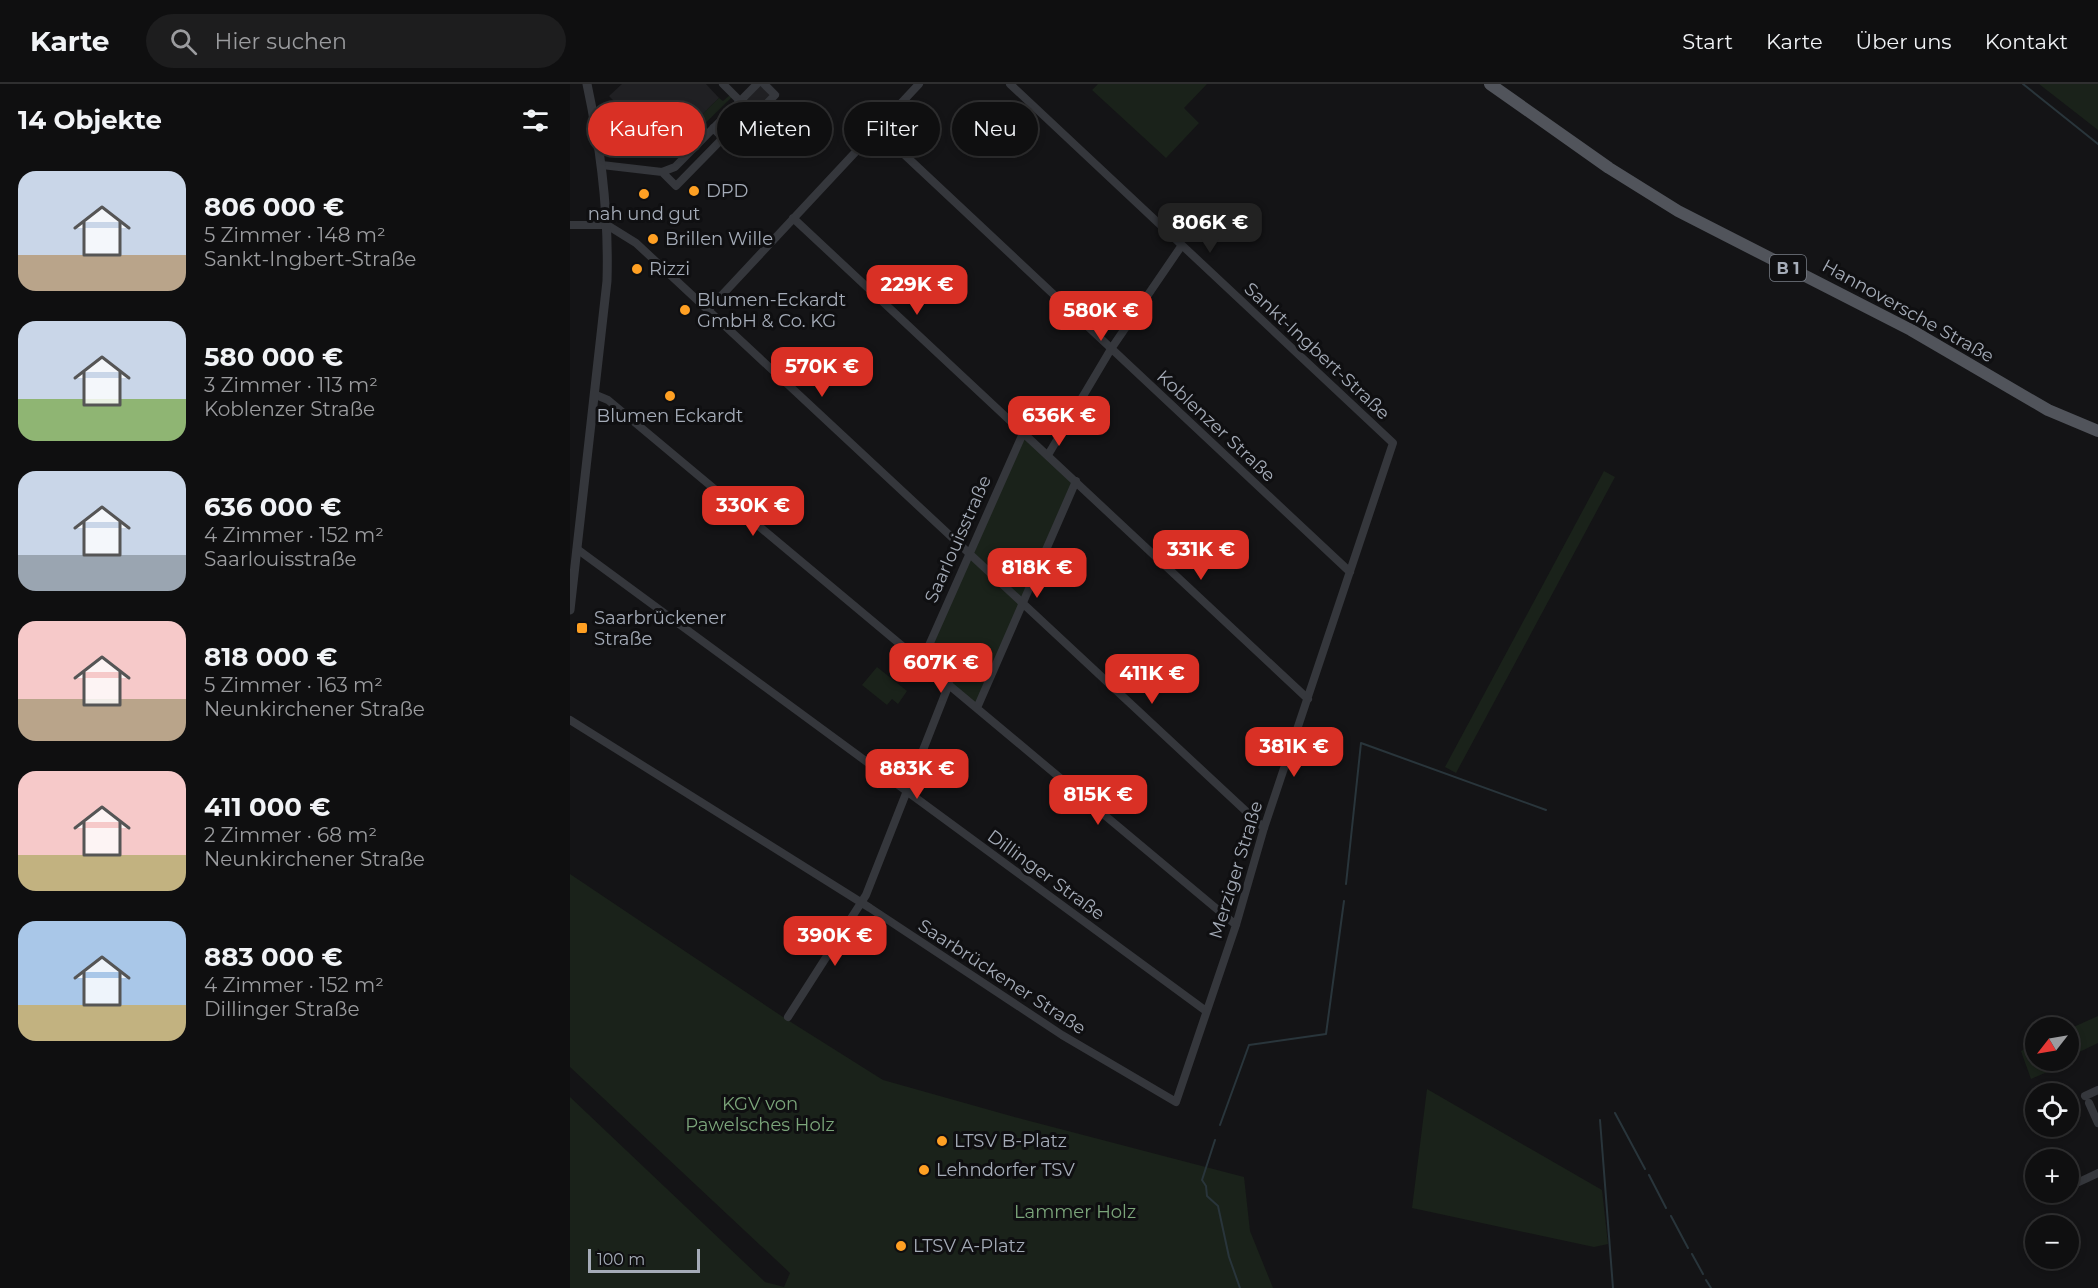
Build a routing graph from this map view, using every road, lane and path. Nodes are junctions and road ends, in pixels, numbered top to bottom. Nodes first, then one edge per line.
1 (587, 84) edge
2 (723, 84) edge
3 (758, 84) edge
4 (764, 84) edge
5 (919, 84) edge
6 (1010, 84) edge
7 (1490, 84) edge
8 (740, 101) joint
9 (768, 102) edge
10 (902, 102) edge
11 (717, 124) edge
12 (713, 128) junction
13 (852, 156) edge
14 (906, 156) edge
15 (602, 165) junction
16 (662, 172) junction
17 (794, 218) junction
18 (570, 225) edge
19 (607, 225) junction
20 (1182, 245) junction
21 (708, 310) junction
22 (1111, 349) junction
23 (596, 395) junction
24 (1024, 431) junction
25 (2098, 431) edge
26 (1393, 443) joint
27 (1048, 455) junction
28 (1076, 481) junction
29 (577, 549) junction
30 (968, 553) junction
31 (1350, 572) junction
32 (1023, 601) junction
33 (570, 610) edge
34 (922, 661) junction
35 (949, 684) junction
36 (1308, 699) junction
37 (977, 708) junction
38 (570, 720) edge
39 (907, 791) junction
40 (1264, 828) junction
41 (861, 903) junction
42 (1236, 925) junction
43 (1206, 1011) junction
44 (788, 1017) dead end
45 (2098, 1090) edge
46 (1176, 1102) joint
47 (2098, 1123) edge
48 (2098, 1173) edge
49 (2079, 1182) dead end

1 - 15 street
2 - 8 street
3 - 8 street
4 - 9 street
5 - 10 street
6 - 20 street, Sankt-Ingbert-Straße
7 - 25 main road, Hannoversche Straße / B 1
11 - 12 street
12 - 16 street
12 - 16 street
13 - 17 street
14 - 22 street, Koblenzer Straße
15 - 16 street
15 - 19 street
17 - 21 street
17 - 24 street
18 - 19 street
19 - 21 street
19 - 23 street
20 - 22 street
20 - 26 street, Sankt-Ingbert-Straße
21 - 30 street
22 - 27 street
22 - 31 street, Koblenzer Straße
23 - 29 street
23 - 34 street
24 - 27 street
24 - 30 street, Saarlouisstraße
26 - 31 street, Merziger Straße
27 - 28 street
28 - 32 street
28 - 36 street
29 - 33 street
29 - 39 street, Dillinger Straße
30 - 32 street
30 - 34 street, Saarlouisstraße
31 - 36 street, Merziger Straße
32 - 37 street
32 - 40 street
34 - 35 street
35 - 37 street
35 - 39 street
36 - 40 street, Merziger Straße
37 - 42 street
38 - 41 street, Saarbrückener Straße
39 - 41 street
39 - 43 street, Dillinger Straße
40 - 42 street, Merziger Straße
41 - 44 street
41 - 46 street, Saarbrückener Straße
42 - 43 street, Merziger Straße
43 - 46 street, Merziger Straße
45 - 47 street
48 - 49 street

